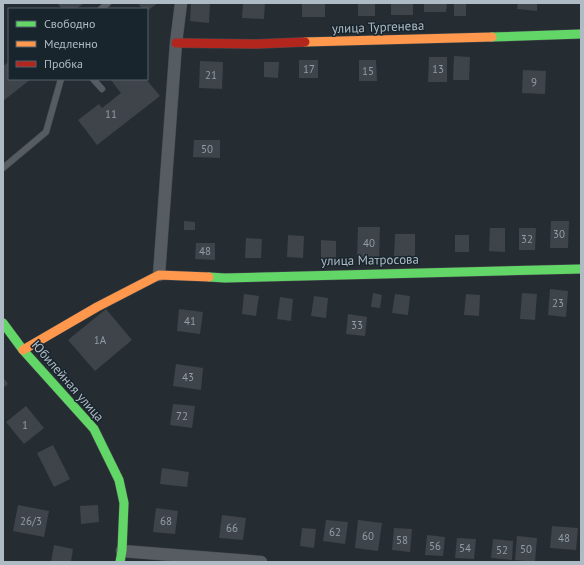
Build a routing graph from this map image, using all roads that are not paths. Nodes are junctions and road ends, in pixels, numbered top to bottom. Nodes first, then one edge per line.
1 (181, 3) edge
2 (581, 34) edge
3 (176, 43) junction
4 (61, 80) edge
5 (94, 80) edge
6 (102, 89) dead end
7 (3, 168) edge
8 (581, 269) edge
9 (159, 276) junction
10 (3, 323) edge
11 (24, 350) junction
12 (121, 556) edge
13 (261, 562) edge

1 - 3 street
2 - 3 street, улица Тургенева
3 - 9 street
4 - 7 lane
5 - 6 lane
8 - 9 street, улица Матросова
9 - 11 street, улица Матросова
10 - 11 street, Юбилейная улица
11 - 12 street, Юбилейная улица
12 - 13 street

